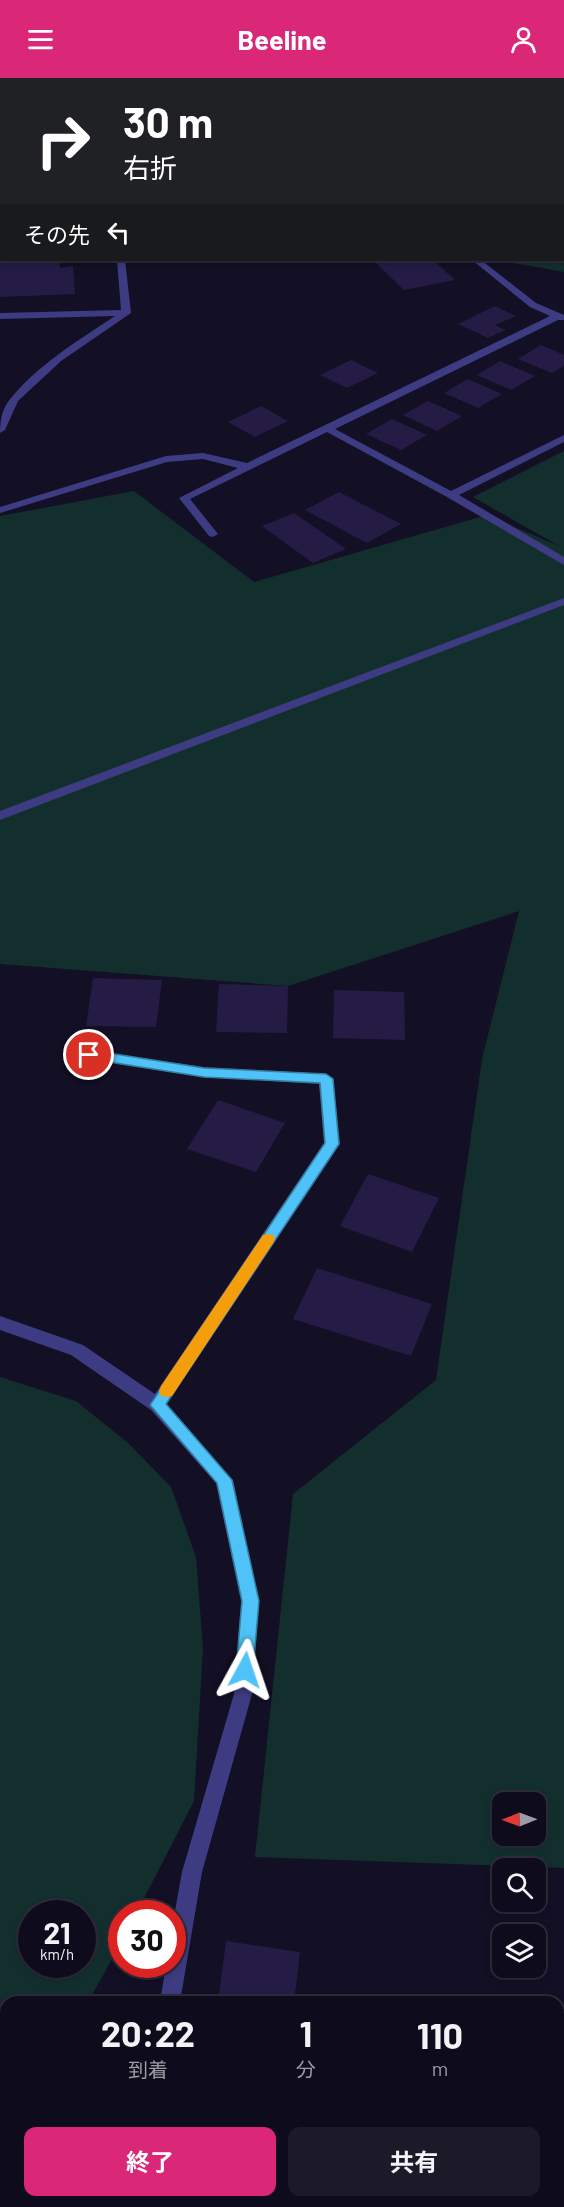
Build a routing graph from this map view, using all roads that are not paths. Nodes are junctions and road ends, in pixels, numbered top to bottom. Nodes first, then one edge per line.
1 (122, 261) edge
2 (477, 261) edge
3 (126, 314) junction
4 (0, 316) edge
5 (560, 317) edge
6 (328, 429) junction
7 (0, 430) edge
8 (564, 438) edge
9 (249, 467) junction
10 (451, 495) junction
11 (0, 510) edge
12 (213, 534) dead end
13 (564, 562) edge
14 (564, 601) edge
15 (0, 816) edge
16 (89, 1055) dead end
17 (0, 1323) edge
18 (157, 1405) junction
19 (171, 1996) edge

1 - 3 street
2 - 5 street
3 - 4 street
3 - 7 street
5 - 6 street
6 - 9 street
6 - 10 street
8 - 10 street
9 - 11 street
9 - 12 street
10 - 13 street
14 - 15 street
16 - 18 street
17 - 18 street
18 - 19 street

